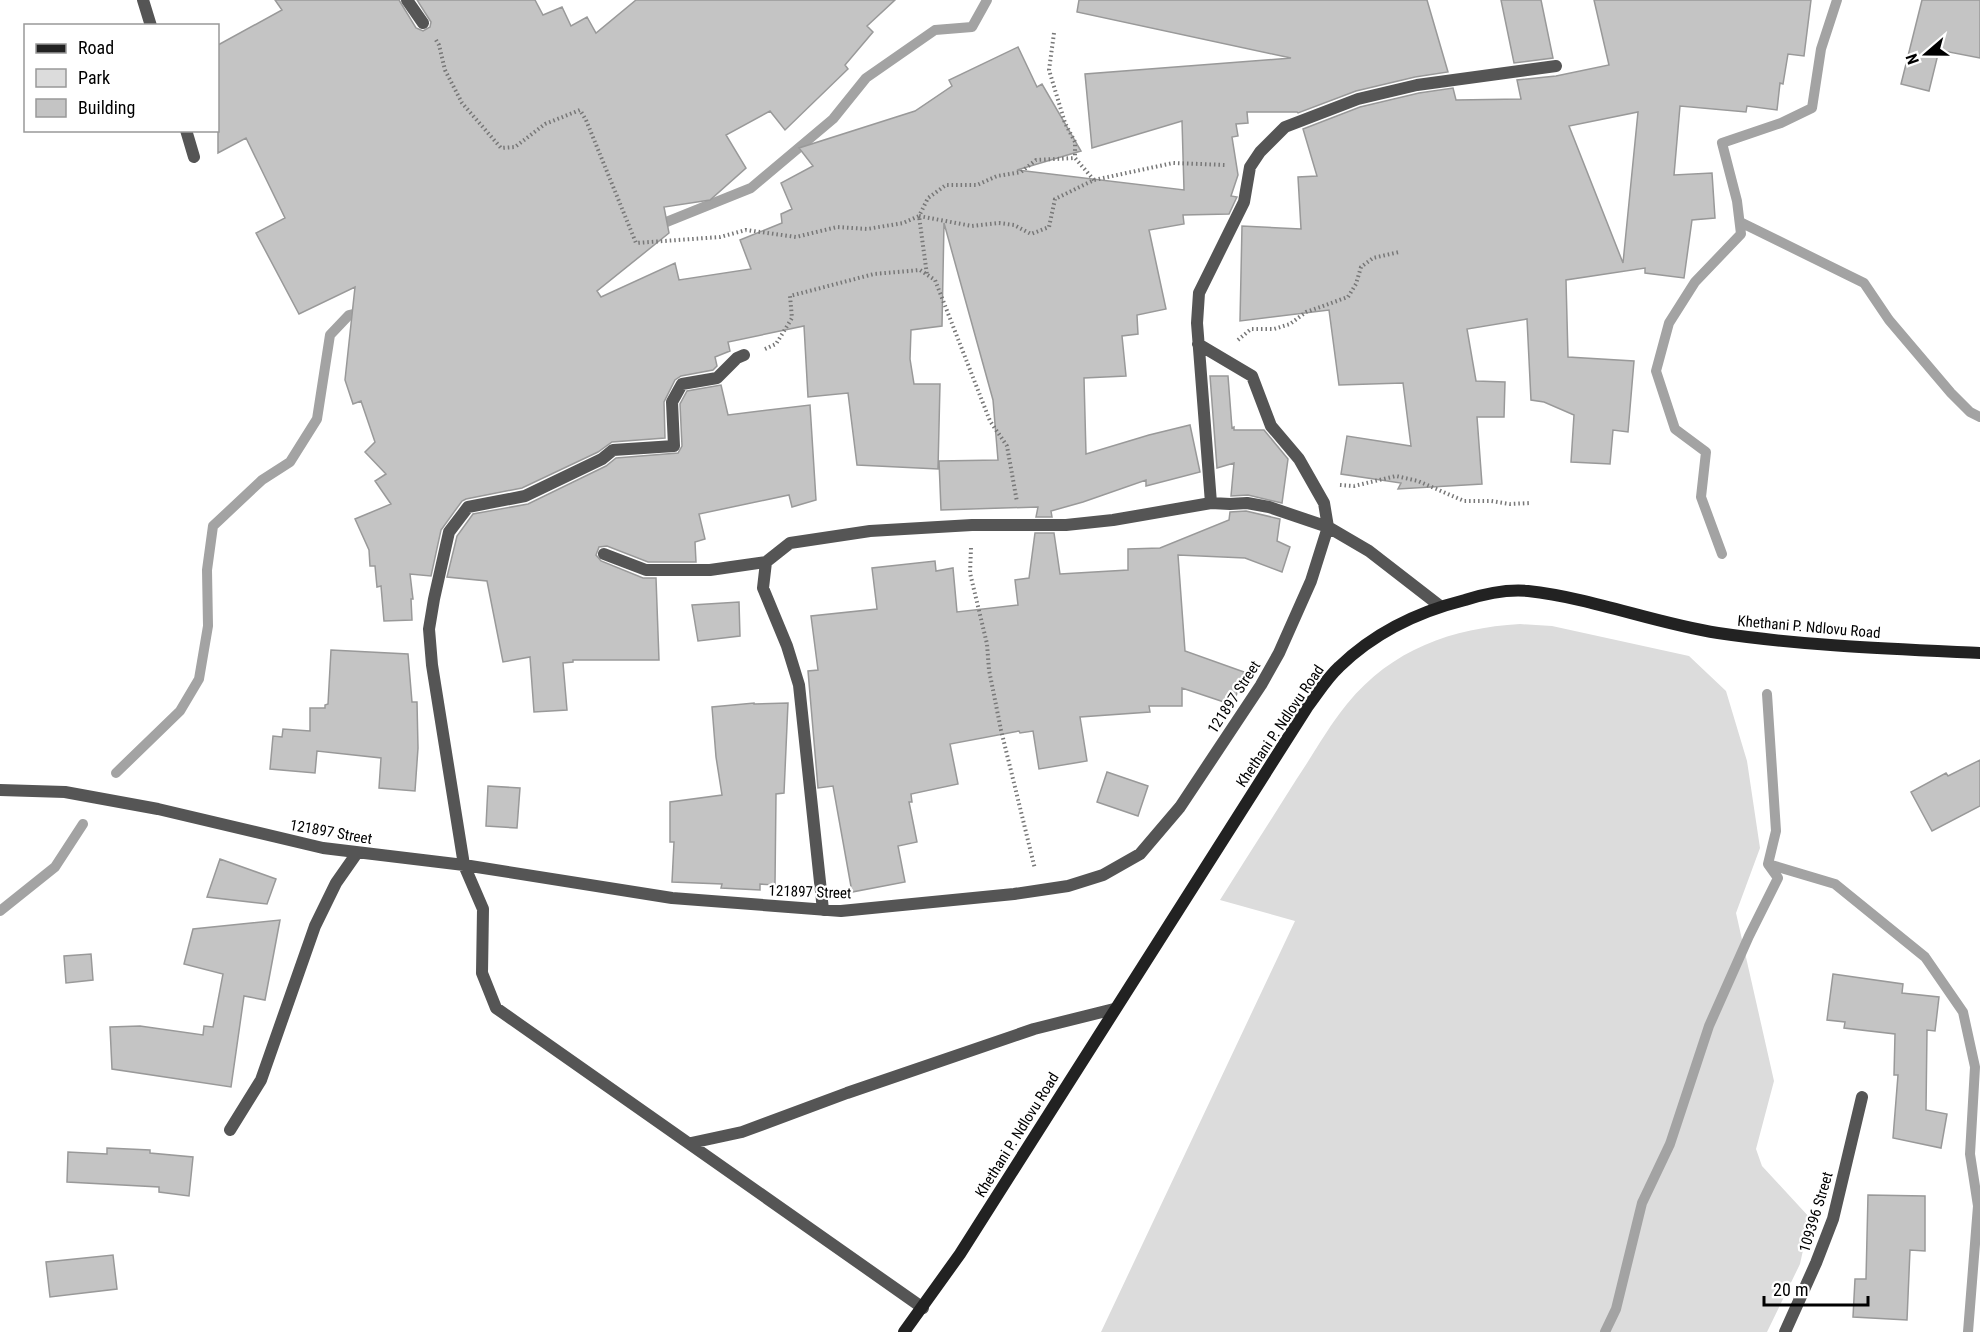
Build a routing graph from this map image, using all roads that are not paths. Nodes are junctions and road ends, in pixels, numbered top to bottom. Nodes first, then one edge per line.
1 (143, 0) edge
2 (407, 0) edge
3 (423, 23) road end
4 (150, 24) edge
5 (1556, 66) dead end
6 (187, 132) edge
7 (194, 157) dead end
8 (1198, 344) junction
9 (744, 355) road end
10 (1211, 503) junction
11 (1328, 527) junction
12 (604, 554) dead end
13 (766, 562) junction
14 (1440, 606) junction
15 (1980, 653) edge
16 (0, 790) edge
17 (357, 853) junction
18 (464, 865) junction
19 (823, 910) junction
20 (1114, 1009) junction
21 (1862, 1097) dead end
22 (230, 1130) dead end
23 (691, 1143) junction
24 (923, 1308) junction
25 (904, 1332) edge
26 (1785, 1332) edge

1 - 4 street
2 - 3 street
5 - 8 street
6 - 7 street
8 - 10 street
8 - 11 street
9 - 18 street
10 - 11 street
10 - 13 street
11 - 14 street
11 - 19 street, 121897 Street
12 - 13 street
13 - 19 street
14 - 15 street, Khethani P. Ndlovu Road
14 - 20 street, Khethani P. Ndlovu Road
16 - 17 street, 121897 Street
17 - 18 street, 121897 Street
17 - 22 street
18 - 19 street, 121897 Street
18 - 23 street
20 - 23 street
20 - 24 street, Khethani P. Ndlovu Road
21 - 26 street, 109396 Street
23 - 24 street
24 - 25 street, Khethani P. Ndlovu Road

